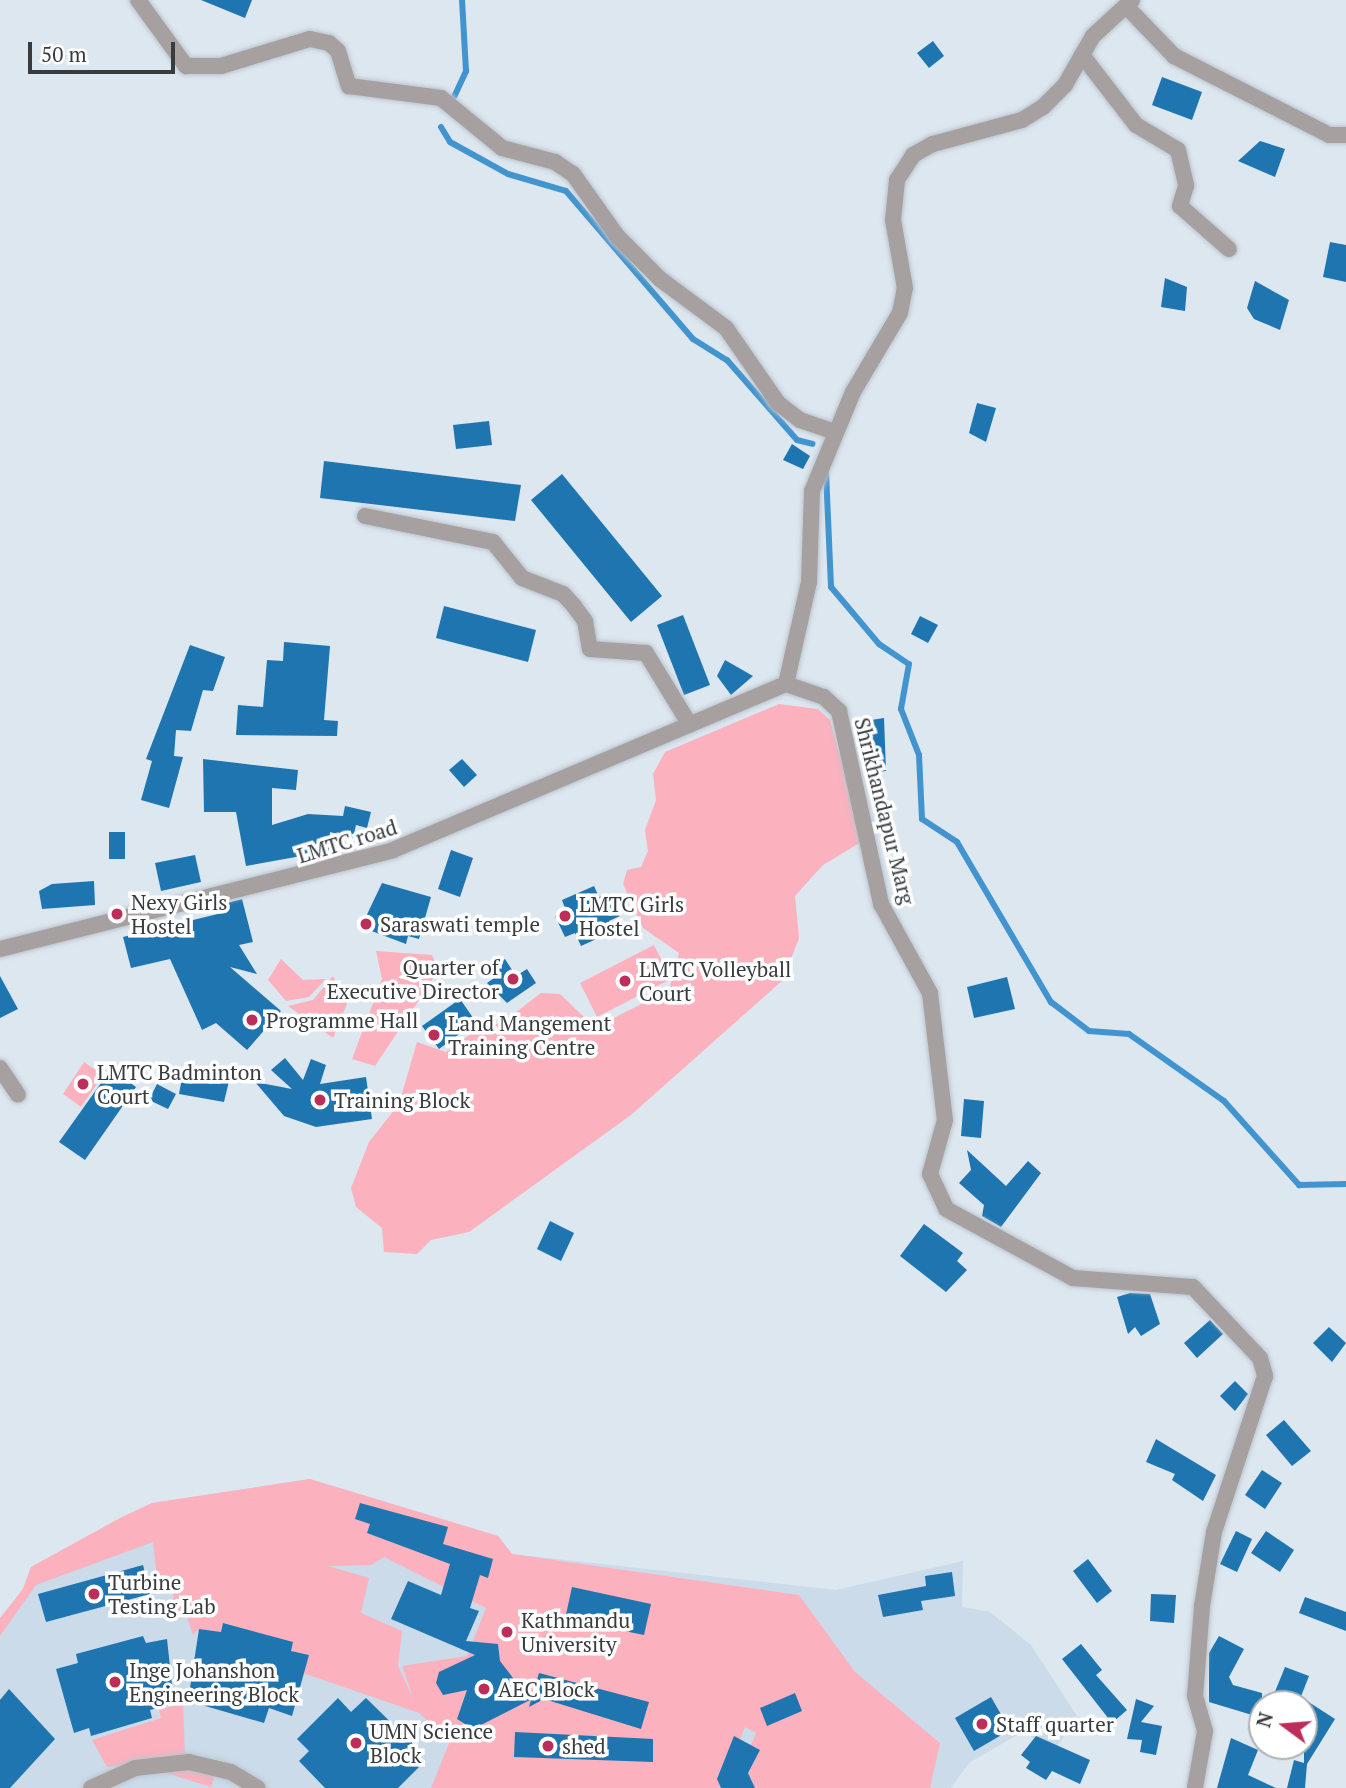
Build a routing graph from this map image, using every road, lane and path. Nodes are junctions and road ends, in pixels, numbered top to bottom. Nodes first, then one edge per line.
1 (138, 0) edge
2 (1129, 3) edge
3 (1082, 55) junction
4 (1346, 135) edge
5 (1229, 249) dead end
6 (834, 436) junction
7 (365, 516) dead end
8 (786, 684) junction
9 (690, 725) junction
10 (0, 949) edge
11 (0, 1068) edge
12 (18, 1095) dead end
13 (91, 1788) edge
14 (258, 1788) edge
15 (1195, 1788) edge

1 - 6 street
2 - 3 street
2 - 4 street
3 - 5 street
3 - 6 street
6 - 8 street
7 - 9 street
8 - 9 street, LMTC road
8 - 15 street, Shrikhandapur Marg
9 - 10 street, LMTC road
11 - 12 street
13 - 14 street

